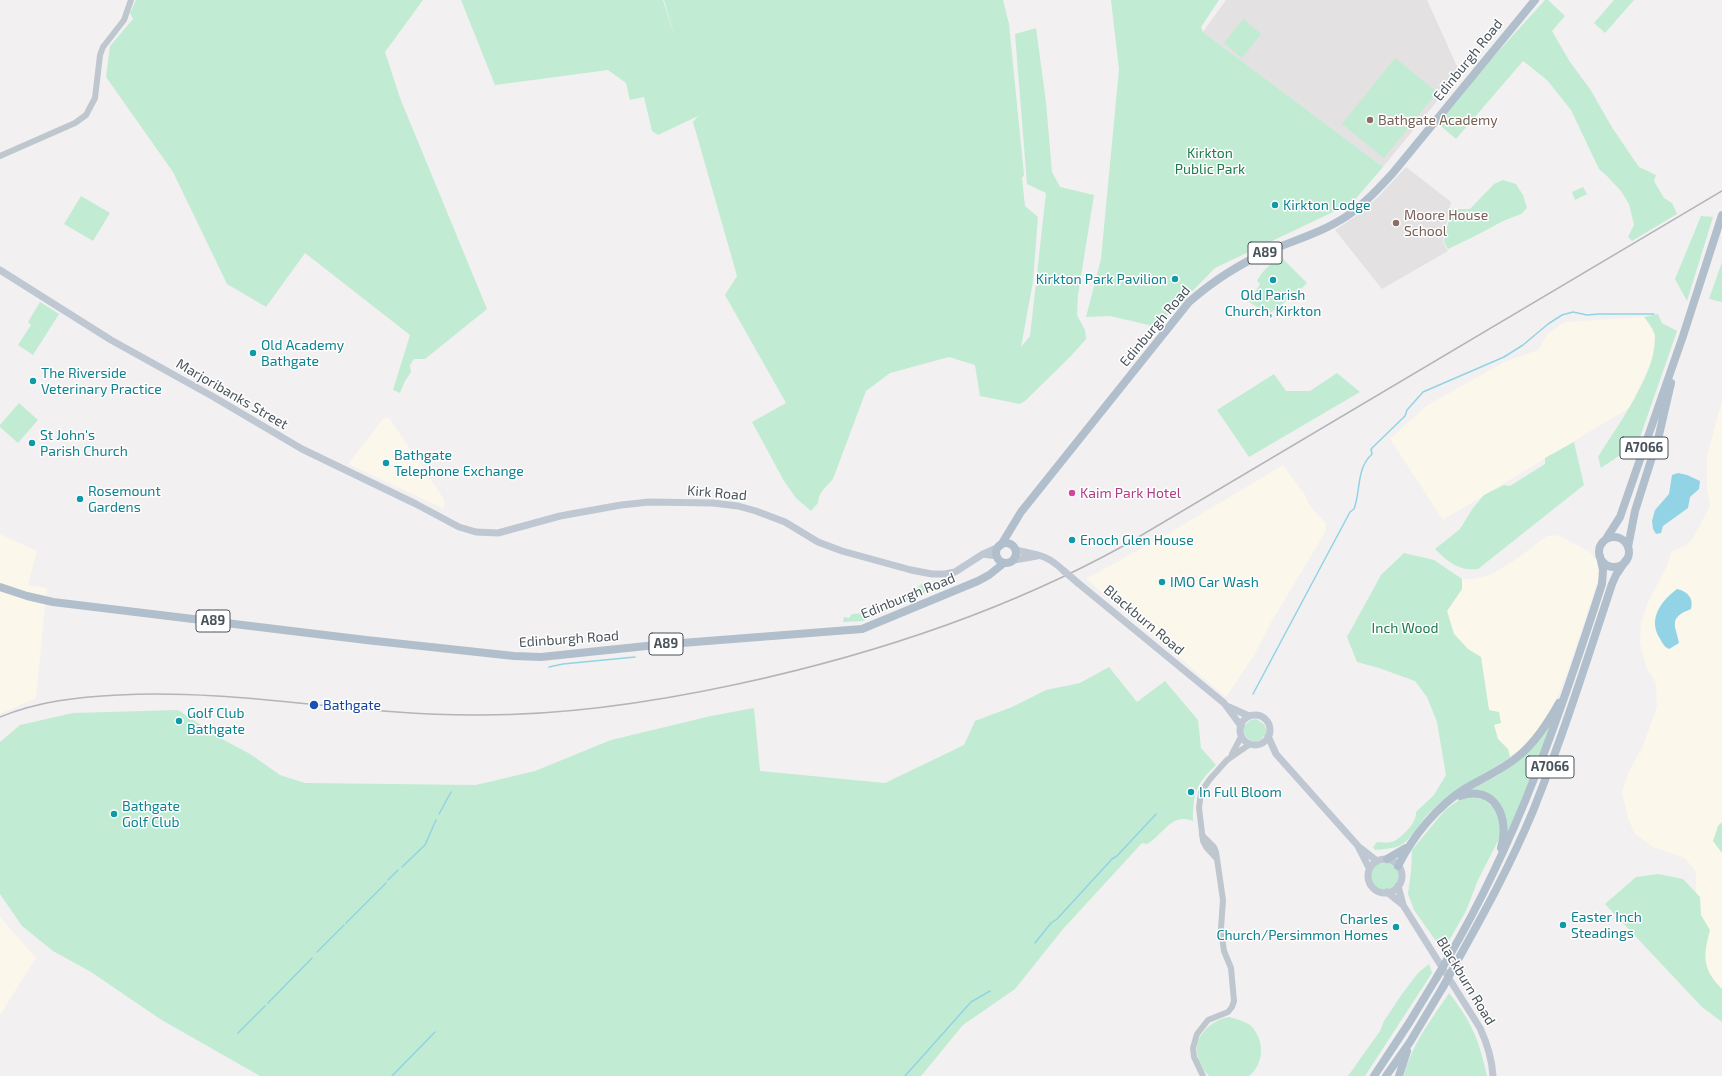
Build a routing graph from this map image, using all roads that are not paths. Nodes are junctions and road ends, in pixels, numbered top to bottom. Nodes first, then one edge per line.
1 (131, 0) edge
2 (1535, 0) edge
3 (0, 156) edge
4 (1722, 215) edge
5 (0, 270) edge
6 (1677, 353) junction
7 (1012, 525) junction
8 (459, 527) joint
9 (1606, 539) junction
10 (1010, 544) junction
11 (1000, 546) junction
12 (1628, 547) junction
13 (1016, 550) junction
14 (983, 554) junction
15 (1046, 556) junction
16 (1600, 556) junction
17 (1000, 560) junction
18 (1014, 560) junction
19 (1626, 560) junction
20 (0, 587) edge
21 (1568, 686) junction
22 (1225, 705) junction
23 (1249, 716) junction
24 (1240, 726) junction
25 (1242, 736) junction
26 (1268, 736) junction
27 (1250, 744) junction
28 (1259, 744) junction
29 (1276, 754) junction
30 (1232, 755) junction
31 (1451, 799) junction
32 (1359, 847) junction
33 (1407, 848) junction
34 (1387, 859) junction
35 (1377, 861) junction
36 (1398, 866) junction
37 (1369, 868) junction
38 (1493, 872) junction
39 (1398, 886) junction
40 (1387, 892) junction
41 (1403, 905) junction
42 (1410, 1042) junction
43 (1203, 1076) edge
44 (1374, 1076) edge
45 (1386, 1076) edge
46 (1399, 1076) edge
47 (1493, 1076) edge

1 - 3 street
2 - 7 main road, Edinburgh Road / A89
4 - 6 main road, A7066
5 - 8 main road, Marjoribanks Street
6 - 9 main road, A7066
6 - 12 main road, A7066
7 - 10 main road, Edinburgh Road / A89
7 - 11 main road, Edinburgh Road / A89
8 - 14 main road, Kirk Road
9 - 12 main road
9 - 16 main road, A7066
10 - 11 main road
10 - 13 main road
11 - 14 main road, Kirk Road
11 - 17 main road, A89
12 - 19 main road, A7066
13 - 15 main road, Blackburn Road
13 - 18 main road
14 - 17 main road
15 - 18 main road
15 - 22 main road, Blackburn Road, bridge
16 - 19 main road
16 - 21 main road, A7066
17 - 18 main road, A89
17 - 20 main road, Edinburgh Road / A89
19 - 42 main road, A7066, bridge
21 - 31 main road, A7066
21 - 38 main road, A7066
22 - 23 main road, Blackburn Road
22 - 24 main road, Blackburn Road
23 - 24 main road
23 - 26 main road
24 - 25 main road
25 - 27 main road
25 - 30 street
26 - 28 main road
26 - 29 main road
27 - 28 main road
27 - 30 street
28 - 29 main road
29 - 32 main road
30 - 43 street
31 - 33 main road, A7066
31 - 38 main road, A7066
32 - 35 main road
32 - 37 main road
33 - 34 main road
33 - 36 main road
34 - 35 main road
34 - 36 main road
35 - 37 main road
36 - 39 main road
37 - 40 main road
38 - 44 main road, A7066, bridge
39 - 40 main road
39 - 41 main road, Blackburn Road
40 - 41 main road, Blackburn Road
41 - 47 main road, Blackburn Road
42 - 45 main road, A7066
42 - 46 main road, A7066

